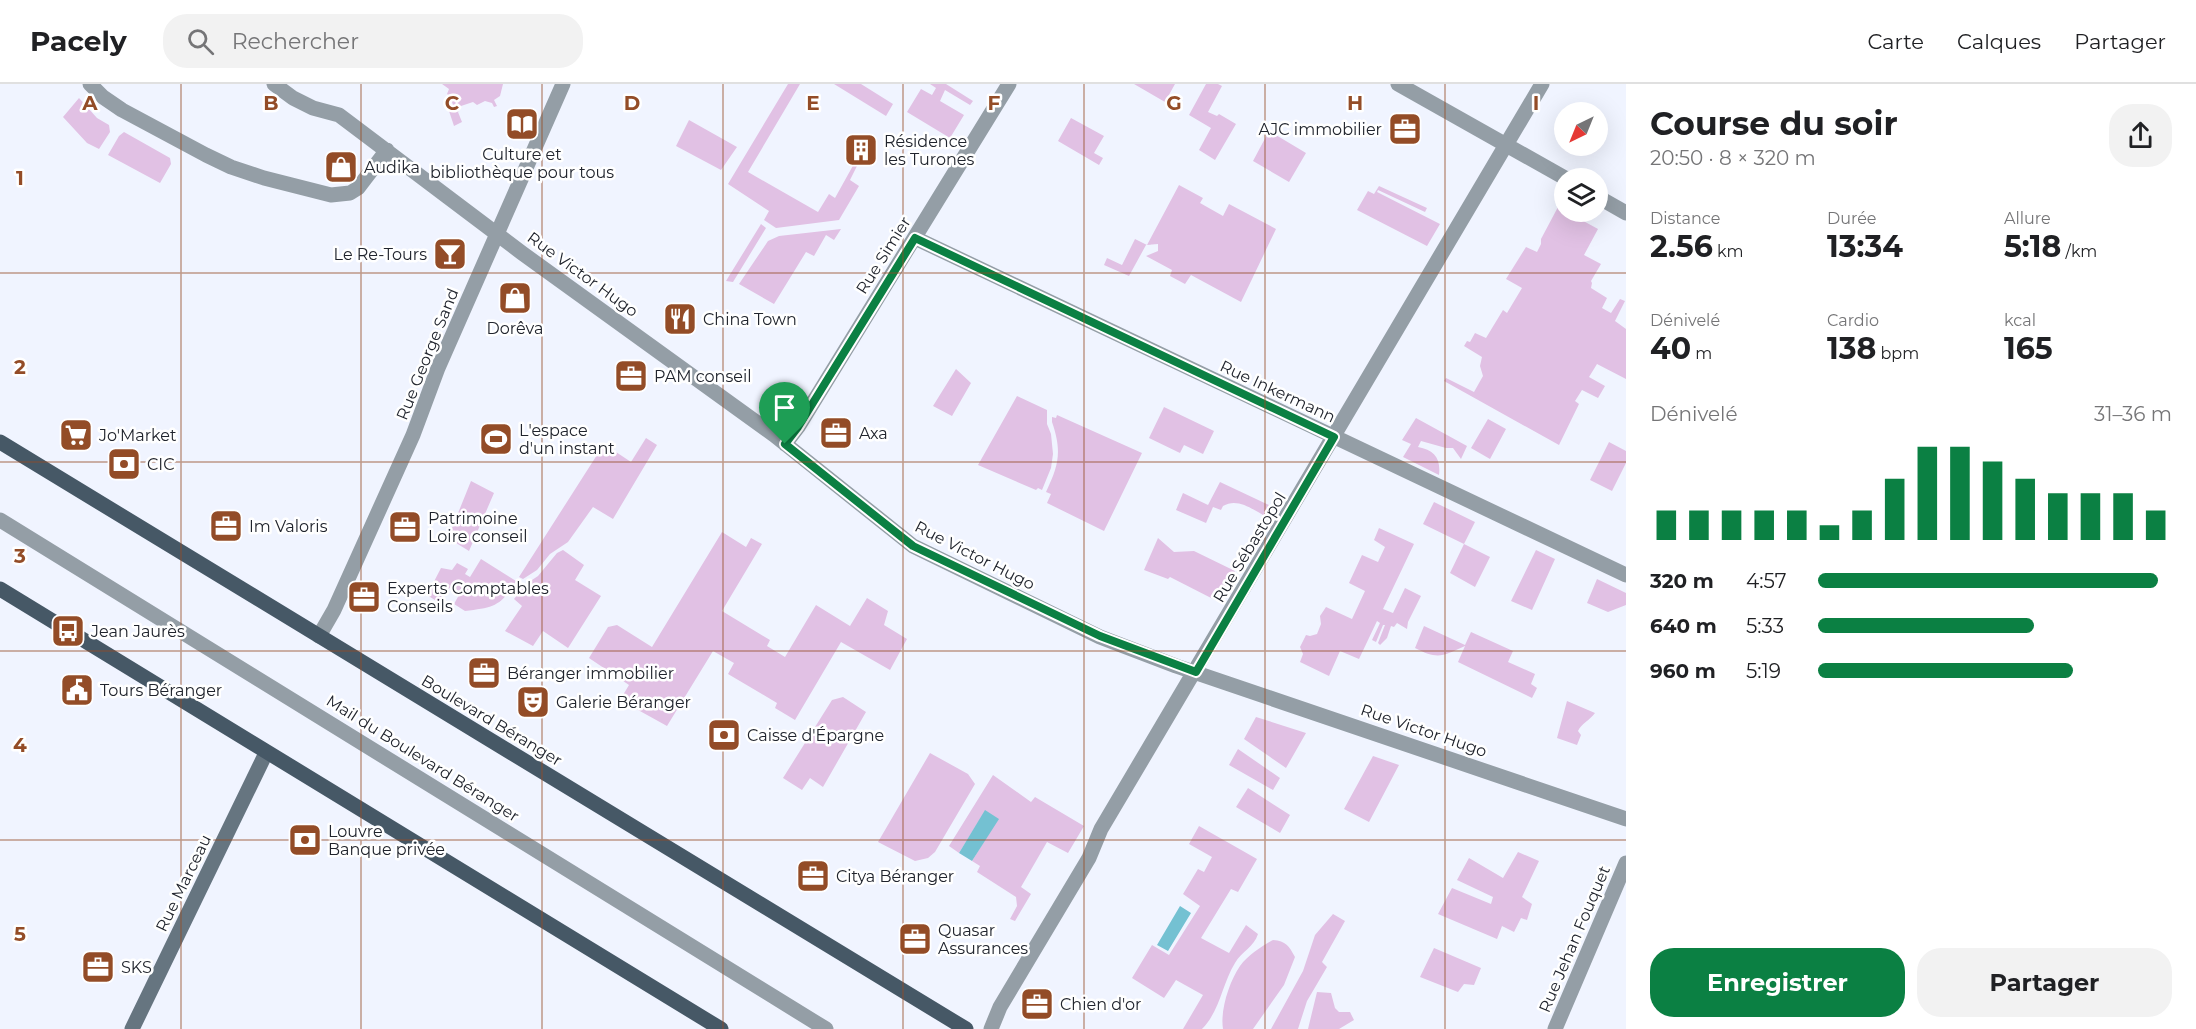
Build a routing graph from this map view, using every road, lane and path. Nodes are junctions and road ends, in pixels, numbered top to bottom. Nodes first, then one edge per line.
1 (90, 84) edge
2 (274, 84) edge
3 (563, 84) edge
4 (1009, 84) edge
5 (1398, 84) edge
6 (1542, 84) edge
7 (1506, 145) junction
8 (387, 150) junction
9 (1554, 171) edge
10 (1608, 202) edge
11 (1626, 213) edge
12 (498, 235) junction
13 (915, 238) junction
14 (1334, 437) junction
15 (0, 442) edge
16 (785, 444) junction
17 (0, 520) edge
18 (1626, 575) edge
19 (0, 589) edge
20 (320, 636) junction
21 (1196, 672) junction
22 (266, 753) junction
23 (1626, 819) edge
24 (1626, 863) edge
25 (132, 1029) edge
26 (721, 1029) edge
27 (826, 1029) edge
28 (966, 1029) edge
29 (991, 1029) edge
30 (1555, 1029) edge

1 - 8 street
2 - 8 street, Rue Victor Hugo
3 - 12 street, Rue George Sand
4 - 13 street, Rue Simier
5 - 7 street
6 - 7 street, Rue Sébastopol
7 - 9 street
7 - 14 street, Rue Sébastopol
8 - 12 street, Rue Victor Hugo
10 - 11 street
12 - 16 street, Rue Victor Hugo
12 - 20 street, Rue George Sand
13 - 14 street, Rue Inkermann
13 - 16 street, Rue Simier
14 - 18 street, Rue Inkermann
14 - 21 street, Rue Sébastopol
15 - 20 main road, Boulevard Béranger
16 - 21 street, Rue Victor Hugo
17 - 27 street, Mail du Boulevard Béranger
19 - 22 main road
20 - 28 main road, Boulevard Béranger
21 - 23 street, Rue Victor Hugo
21 - 29 street, Rue Sébastopol
22 - 25 street, Rue Marceau
22 - 26 main road
24 - 30 street, Rue Jehan Fouquet

